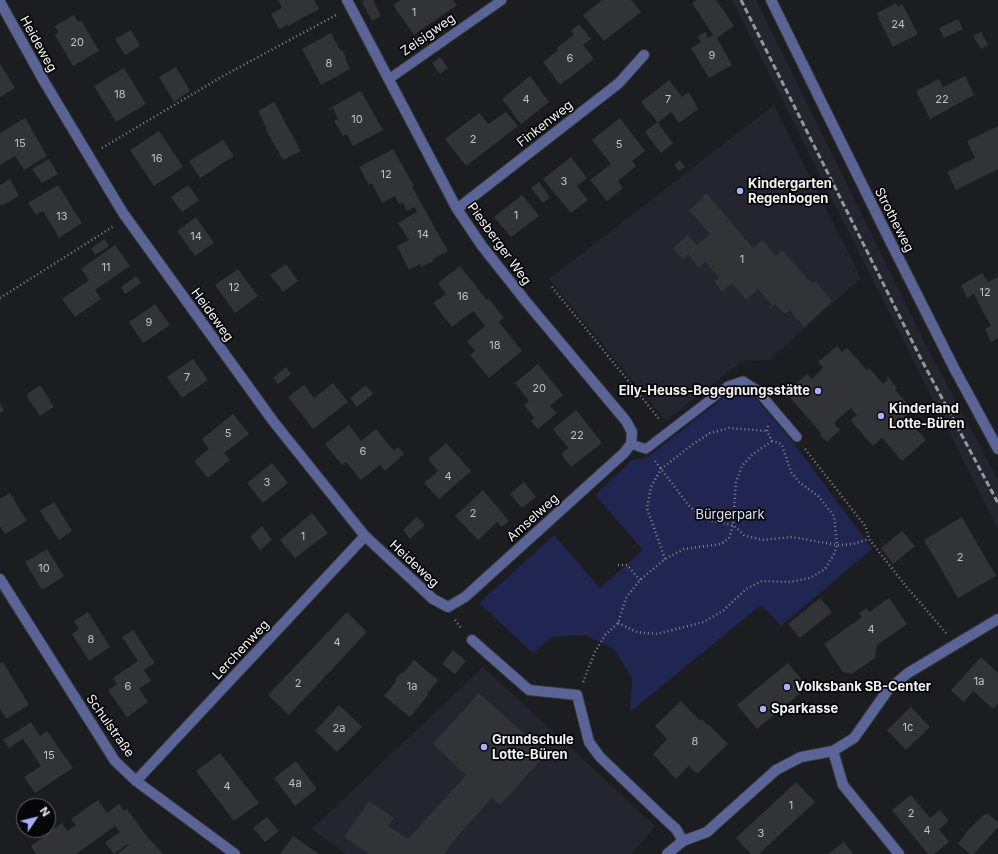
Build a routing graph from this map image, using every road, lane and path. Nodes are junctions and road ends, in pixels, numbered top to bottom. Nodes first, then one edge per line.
1 (502, 0) edge
2 (771, 0) edge
3 (0, 2) edge
4 (349, 3) edge
5 (644, 55) dead end
6 (389, 79) junction
7 (89, 156) junction
8 (457, 209) junction
9 (126, 218) junction
10 (552, 287) dead end
11 (0, 298) edge
12 (670, 431) junction
13 (767, 431) dead end
14 (796, 437) joint
15 (772, 441) dead end
16 (631, 444) junction
17 (782, 444) dead end
18 (646, 449) junction
19 (998, 449) edge
20 (661, 469) junction
21 (733, 525) junction
22 (365, 536) junction
23 (869, 539) junction
24 (837, 545) junction
25 (665, 559) junction
26 (618, 565) dead end
27 (0, 579) edge
28 (640, 580) junction
29 (448, 607) junction
30 (998, 619) edge
31 (618, 623) junction
32 (472, 640) joint
33 (956, 644) junction
34 (577, 695) junction
35 (833, 752) junction
36 (136, 781) junction
37 (684, 841) junction
38 (235, 854) edge
39 (667, 854) edge
40 (899, 854) edge

1 - 6 lane, Zeisigweg
2 - 19 street, Strotheweg
3 - 7 street, Heideweg
4 - 6 street, Piesberger Weg
4 - 7 path
5 - 8 street, Finkenweg
6 - 8 street, Piesberger Weg
7 - 9 street, Heideweg
8 - 16 street, Piesberger Weg
9 - 11 path
9 - 22 street, Heideweg
10 - 12 path
12 - 14 lane
12 - 18 lane
13 - 20 path
14 - 23 path
15 - 21 path
16 - 18 lane
16 - 29 street, Amselweg
17 - 24 path
18 - 20 path
20 - 21 path
20 - 25 path
21 - 24 path
21 - 25 path
22 - 29 street, Heideweg
22 - 36 street, Lerchenweg
23 - 24 path
23 - 33 path
24 - 31 path
25 - 28 path
26 - 28 path
27 - 36 street, Schulstraße
28 - 31 path
29 - 32 path
30 - 33 street
31 - 34 path
32 - 34 street
33 - 35 street
34 - 37 street
35 - 37 street
35 - 40 street
36 - 38 street, Schulstraße
37 - 39 street

